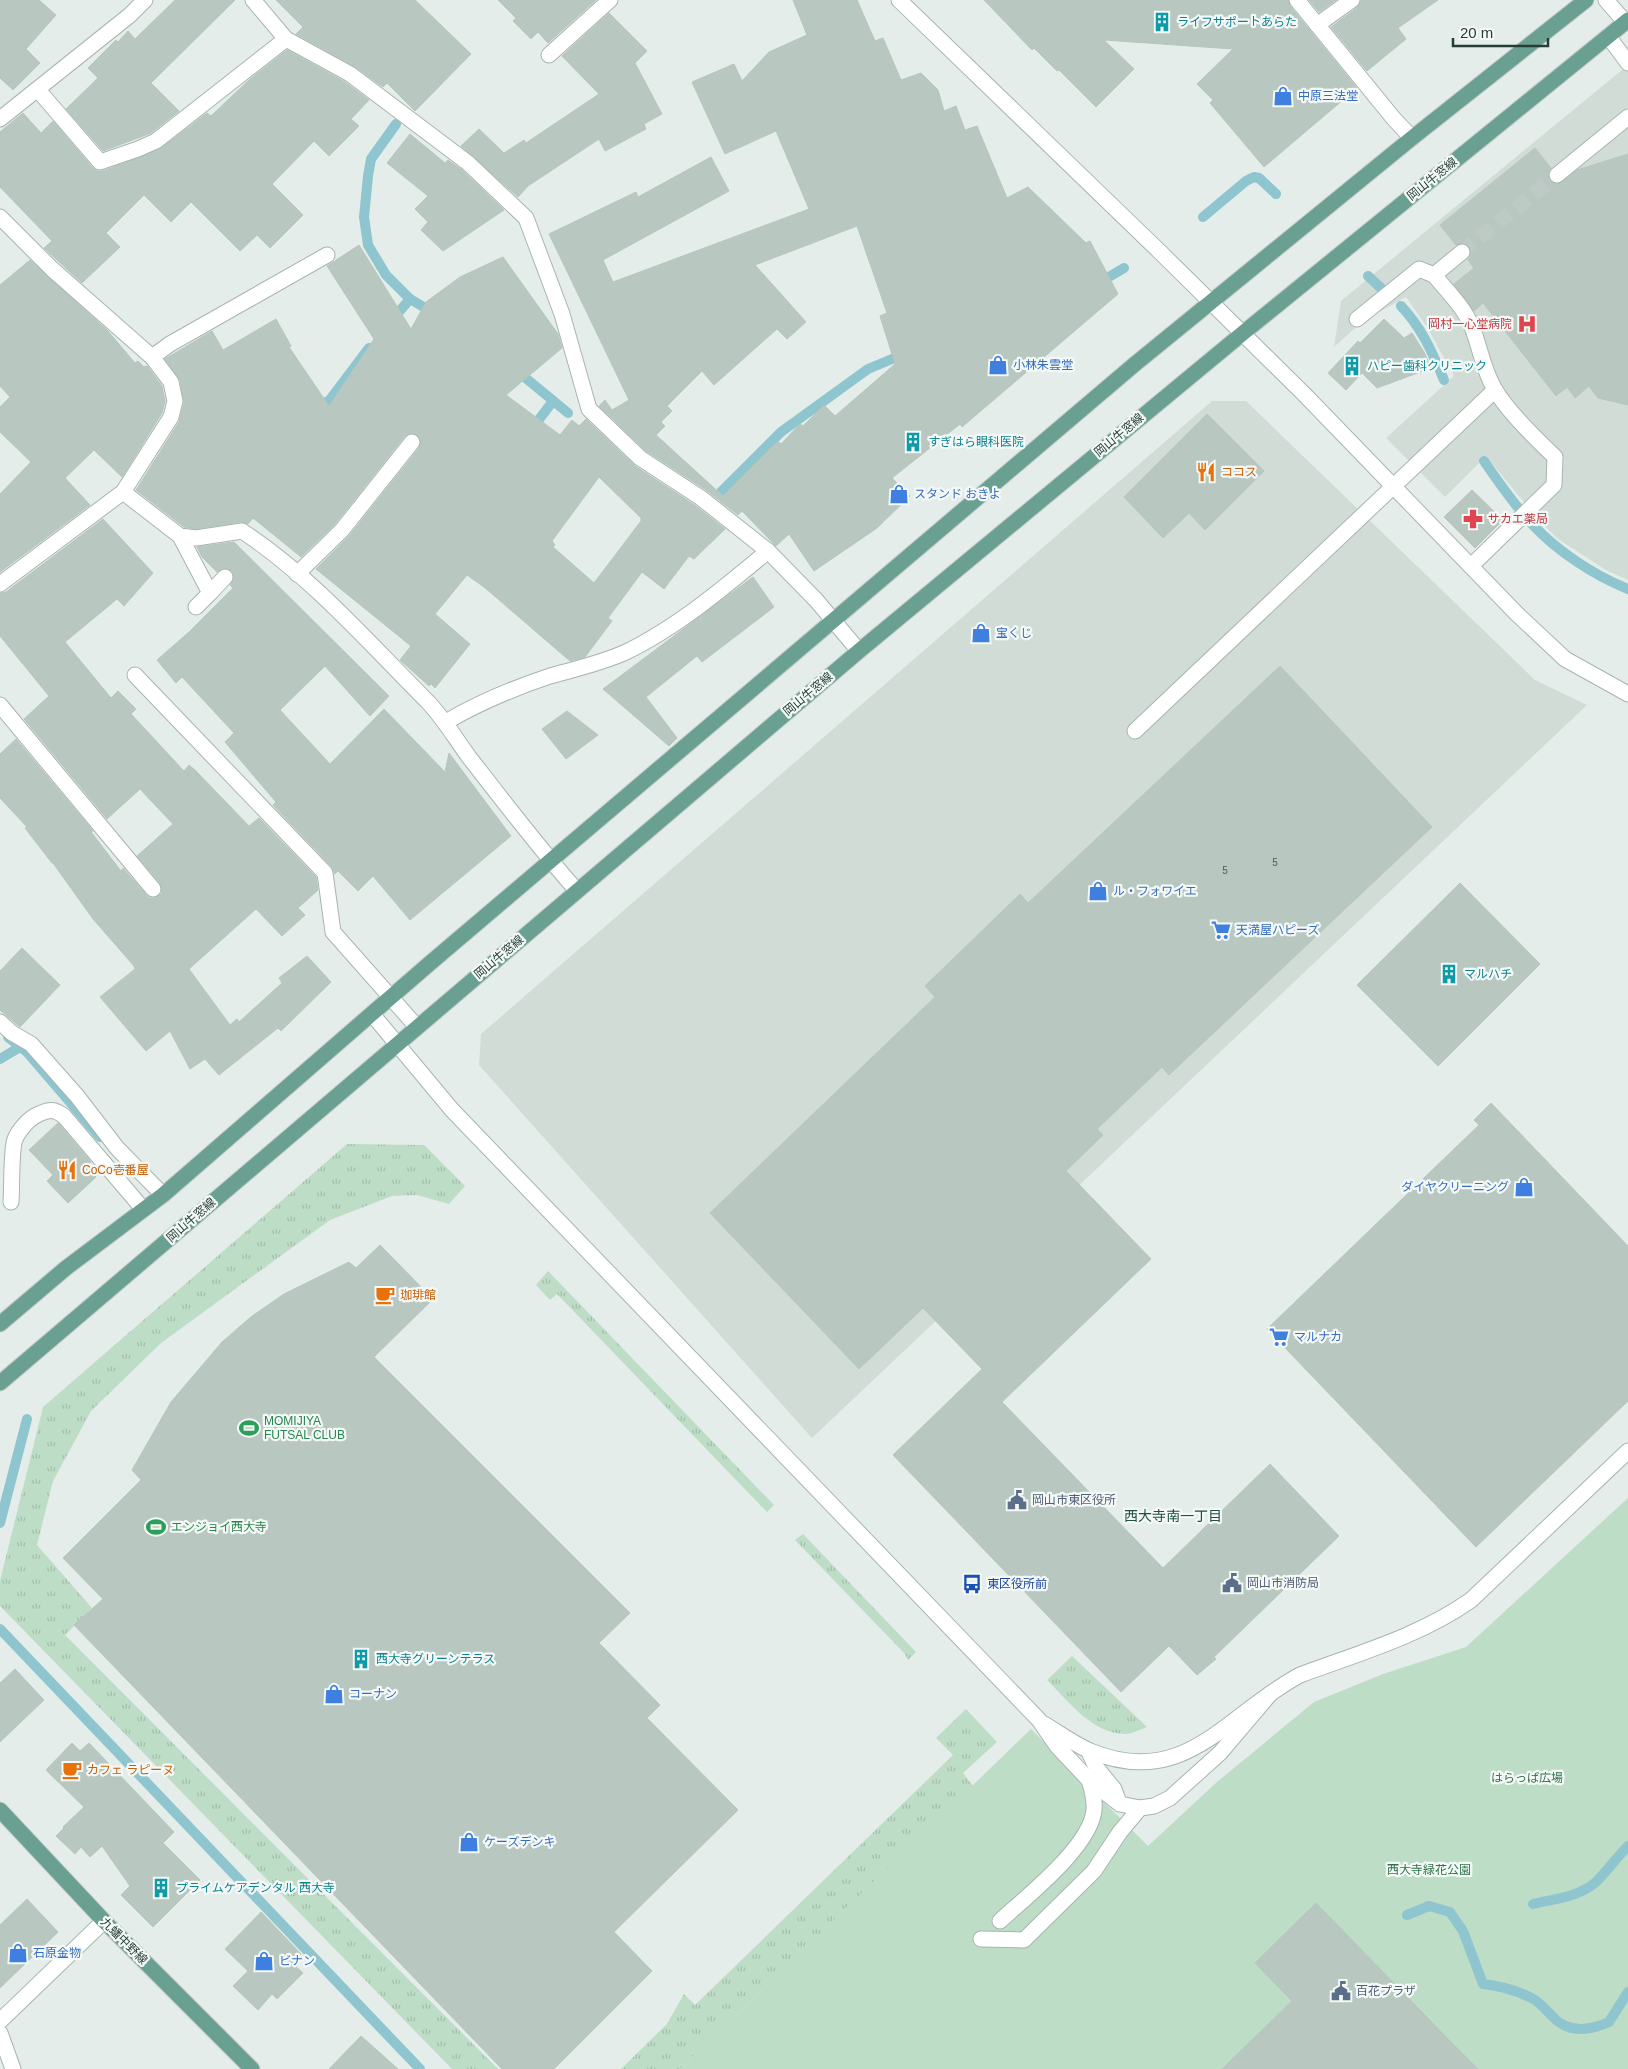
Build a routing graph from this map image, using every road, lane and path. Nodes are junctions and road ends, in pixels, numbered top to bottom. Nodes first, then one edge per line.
1 (144, 0) edge
2 (253, 0) edge
3 (610, 0) edge
4 (899, 0) edge
5 (1297, 0) edge
6 (1352, 0) edge
7 (1586, 0) edge
8 (1606, 0) edge
9 (1627, 21) edge
10 (1317, 25) junction
11 (1608, 36) junction
12 (286, 39) junction
13 (549, 54) dead end
14 (1628, 63) edge
15 (38, 90) junction
16 (1628, 117) edge
17 (0, 119) edge
18 (1412, 138) junction
19 (1557, 175) tunnel mouth
20 (0, 218) edge
21 (1462, 252) tunnel mouth
22 (327, 255) dead end
23 (1434, 275) junction
24 (1210, 301) junction
25 (1357, 319) dead end
26 (1243, 333) junction
27 (152, 357) junction
28 (1495, 390) junction
29 (412, 442) dead end
30 (1393, 486) junction
31 (123, 492) junction
32 (180, 536) junction
33 (768, 551) junction
34 (1470, 566) junction
35 (297, 574) junction
36 (225, 577) dead end
37 (0, 584) edge
38 (210, 592) junction
39 (196, 607) dead end
40 (833, 620) junction
41 (859, 651) junction
42 (135, 675) dead end
43 (1628, 694) edge
44 (0, 705) edge
45 (446, 722) junction
46 (1135, 731) dead end
47 (550, 861) junction
48 (153, 889) dead end
49 (577, 891) junction
50 (392, 997) junction
51 (372, 1014) junction
52 (0, 1022) edge
53 (417, 1027) junction
54 (397, 1045) junction
55 (163, 1195) junction
56 (11, 1202) dead end
57 (143, 1209) junction
58 (0, 1324) edge
59 (0, 1383) edge
60 (1628, 1451) edge
61 (1270, 1694) junction
62 (1039, 1720) junction
63 (1088, 1750) junction
64 (1089, 1780) junction
65 (1120, 1804) junction
66 (1140, 1808) junction
67 (0, 1810) edge
68 (1120, 1832) junction
69 (104, 1921) junction
70 (1000, 1921) dead end
71 (981, 1939) dead end
72 (0, 2021) edge
73 (0, 2033) edge
74 (13, 2069) edge
75 (252, 2069) edge

1 - 15 street
2 - 12 street
3 - 13 street
4 - 24 street
5 - 10 street
6 - 10 street
7 - 18 main road
8 - 9 street
9 - 11 main road, 岡山牛窓線
10 - 18 street
11 - 14 street
11 - 26 main road, 岡山牛窓線
12 - 15 street
12 - 33 street
15 - 17 street
16 - 19 street
18 - 24 main road
20 - 27 street
21 - 23 street
22 - 27 street
23 - 25 street
23 - 28 street
24 - 26 street
24 - 40 main road
26 - 30 street
26 - 41 main road, 岡山牛窓線
27 - 31 street
28 - 30 street
28 - 34 street
29 - 35 street
30 - 34 street
30 - 46 street
31 - 32 street
31 - 37 street
32 - 35 street
32 - 38 street
33 - 40 street
33 - 45 street
34 - 43 street
35 - 45 street
36 - 38 street
38 - 39 street
40 - 41 street
40 - 47 main road
41 - 49 main road, 岡山牛窓線
42 - 50 street
44 - 48 street
45 - 47 street
47 - 49 street
47 - 50 main road
49 - 53 main road, 岡山牛窓線
50 - 51 main road
50 - 53 street
51 - 54 street
51 - 55 main road
52 - 55 street
53 - 54 main road, 岡山牛窓線
54 - 59 main road, 岡山牛窓線
54 - 62 street
55 - 57 main road
56 - 57 street
57 - 58 main road
60 - 61 street
61 - 63 street
61 - 66 street
62 - 63 street
62 - 64 street
63 - 65 street
64 - 65 street
64 - 70 street
65 - 66 street
65 - 68 street
66 - 68 street
67 - 69 main road, 九蟠中野線
68 - 71 street
69 - 72 street
69 - 75 main road, 九蟠中野線
73 - 74 street

